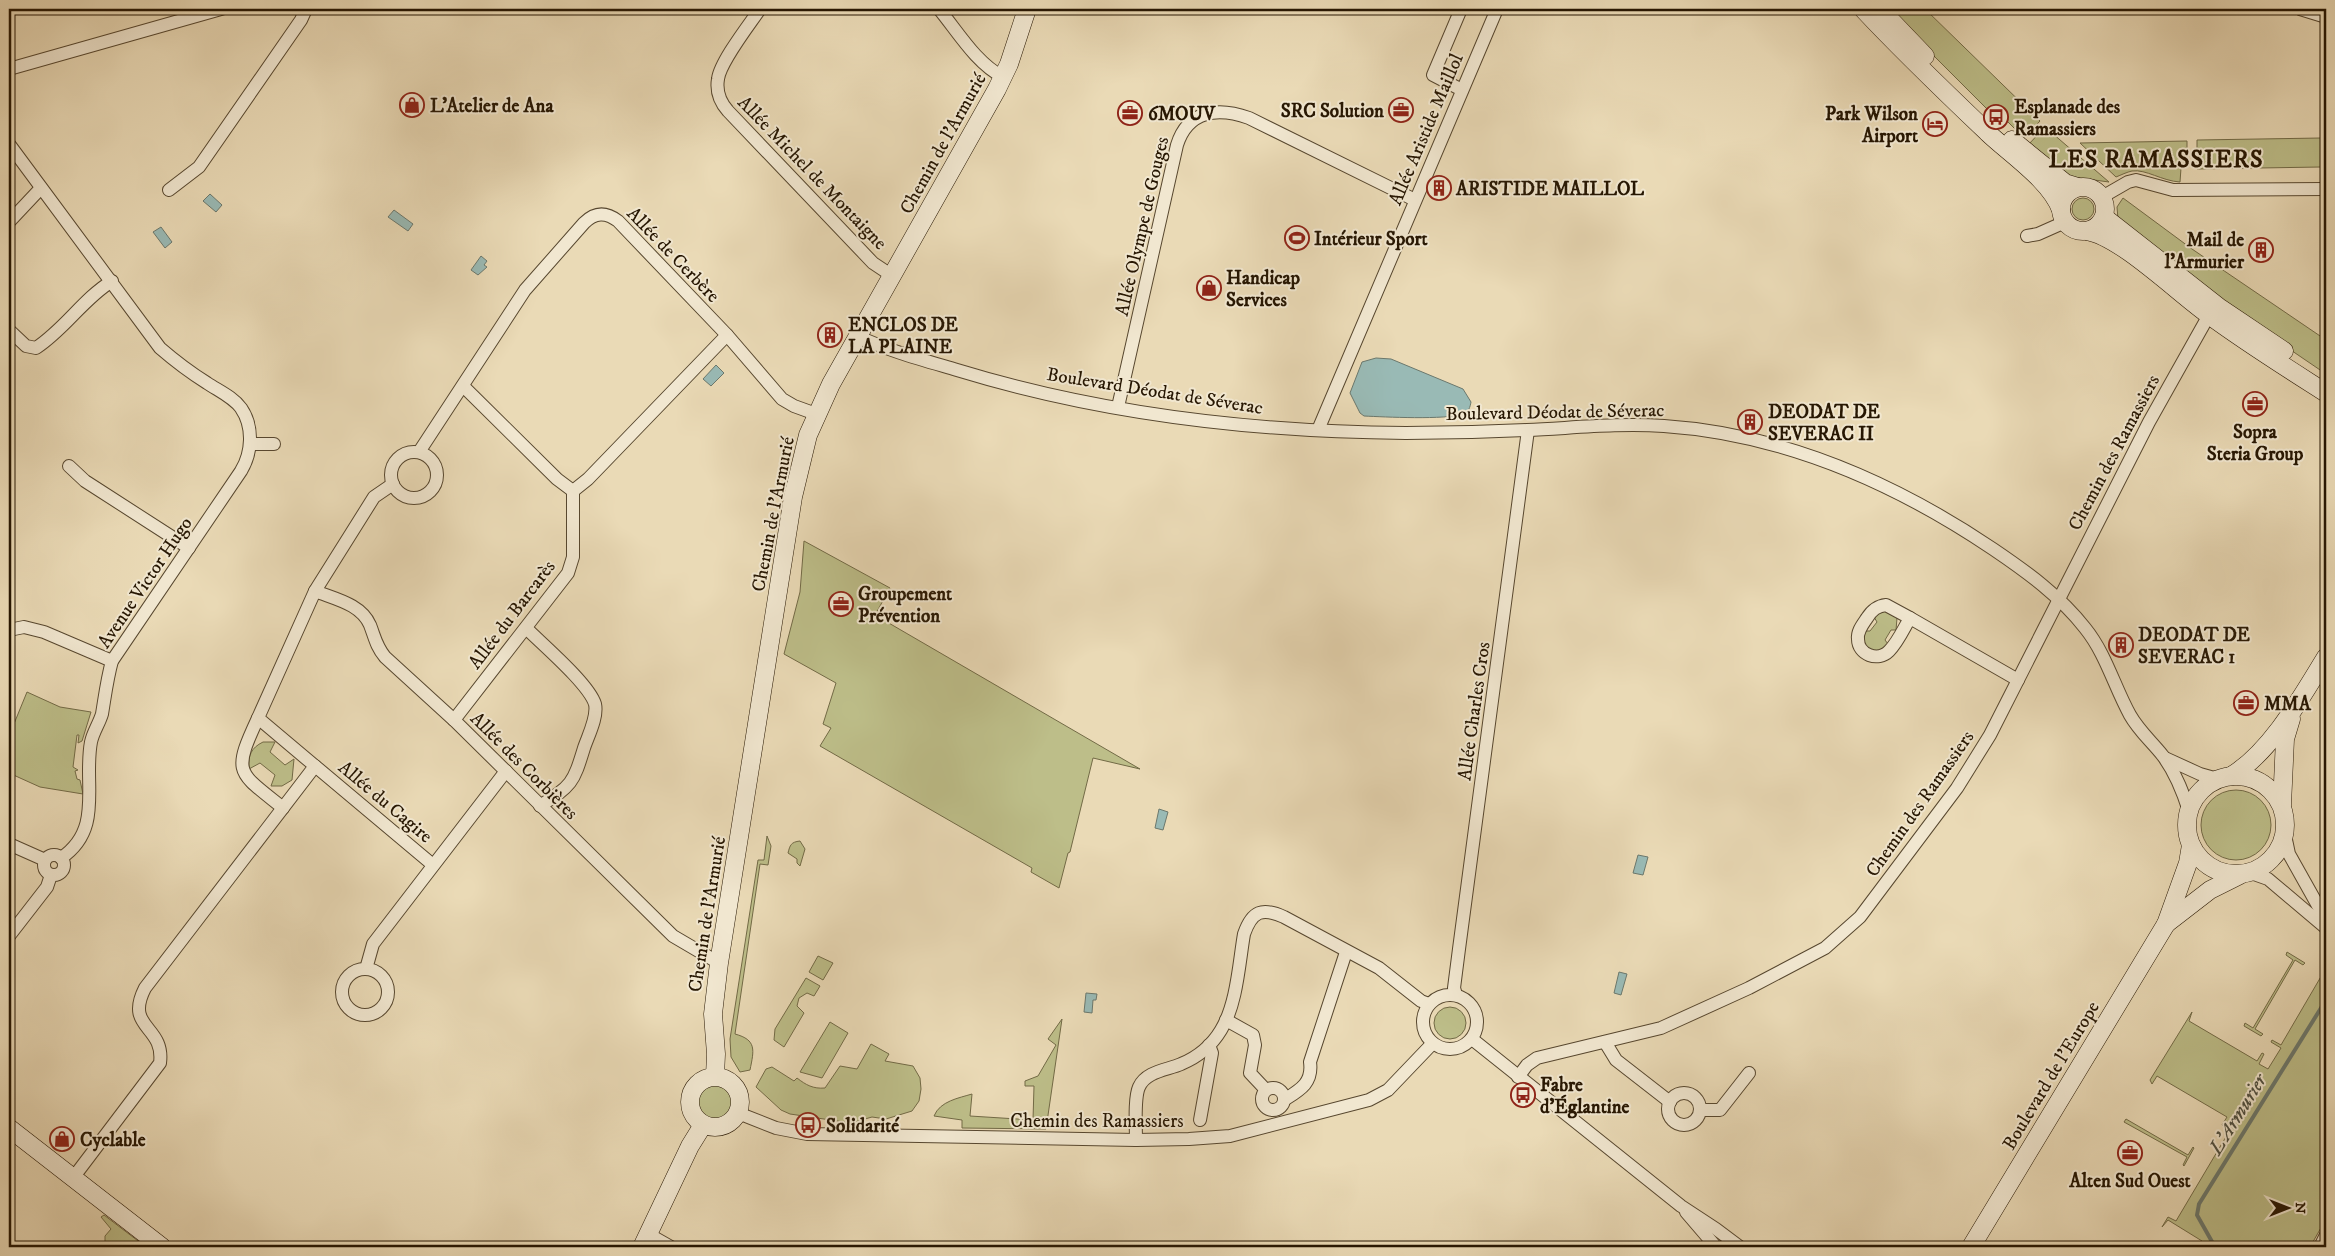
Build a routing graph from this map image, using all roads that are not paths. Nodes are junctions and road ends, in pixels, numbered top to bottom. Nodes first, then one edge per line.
1 (217, 9) edge
2 (306, 9) edge
3 (760, 9) edge
4 (939, 9) edge
5 (1027, 9) edge
6 (1461, 9) edge
7 (1497, 9) edge
8 (1863, 9) edge
9 (1880, 9) edge
10 (2300, 9) edge
11 (2326, 17) edge
12 (9, 69) edge
13 (1003, 78) junction
14 (1462, 90) junction
15 (9, 144) edge
16 (2078, 187) junction
17 (42, 188) junction
18 (2326, 189) edge
19 (169, 190) dead end
20 (2102, 197) junction
21 (1415, 200) junction
22 (2062, 216) junction
23 (2104, 217) junction
24 (9, 222) edge
25 (2087, 231) junction
26 (2027, 236) dead end
27 (892, 275) junction
28 (112, 281) junction
29 (2209, 315) junction
30 (9, 330) edge
31 (727, 335) junction
32 (857, 336) junction
33 (2326, 379) edge
34 (463, 386) junction
35 (2326, 394) edge
36 (1118, 407) junction
37 (816, 414) junction
38 (1318, 430) junction
39 (1528, 430) junction
40 (250, 444) junction
41 (274, 444) dead end
42 (420, 452) junction
43 (69, 466) dead end
44 (393, 484) junction
45 (573, 490) junction
46 (189, 548) junction
47 (315, 591) junction
48 (2058, 598) junction
49 (1910, 618) junction
50 (526, 628) junction
51 (9, 630) edge
52 (2326, 657) edge
53 (112, 661) junction
54 (2018, 680) junction
55 (2292, 713) junction
56 (258, 718) junction
57 (454, 720) junction
58 (2165, 758) junction
59 (315, 766) junction
60 (506, 772) junction
61 (2224, 778) junction
62 (2282, 805) junction
63 (540, 806) junction
64 (283, 808) junction
65 (2189, 811) junction
66 (2285, 836) junction
67 (9, 844) edge
68 (2191, 845) junction
69 (61, 858) junction
70 (45, 860) junction
71 (433, 865) junction
72 (2246, 874) junction
73 (51, 875) junction
74 (2326, 920) edge
75 (2166, 924) junction
76 (2326, 928) edge
77 (9, 936) edge
78 (1346, 952) junction
79 (719, 963) junction
80 (366, 969) dead end
81 (1456, 995) junction
82 (1429, 1004) junction
83 (1226, 1020) junction
84 (1472, 1039) junction
85 (1605, 1042) junction
86 (1432, 1044) junction
87 (1209, 1045) junction
88 (1749, 1073) dead end
89 (715, 1076) junction
90 (1518, 1077) junction
91 (1266, 1090) junction
92 (1284, 1100) junction
93 (1670, 1102) junction
94 (1700, 1110) junction
95 (738, 1113) junction
96 (1200, 1120) dead end
97 (704, 1125) junction
98 (9, 1128) edge
99 (1136, 1140) junction
100 (73, 1178) junction
101 (1681, 1206) junction
102 (2326, 1236) edge
103 (645, 1241) edge
104 (162, 1247) edge
105 (671, 1247) edge
106 (1716, 1247) edge
107 (1740, 1247) edge
108 (1971, 1247) edge
109 (2320, 1247) edge

1 - 12 street
2 - 19 street
3 - 27 street, Allée Michel de Montaigne
4 - 13 street
5 - 13 street, Chemin de l'Armurié
6 - 14 street
7 - 14 street, Allée Aristide Maillol
8 - 22 street
9 - 16 street
10 - 11 street
13 - 27 street, Chemin de l'Armurié
14 - 21 street, Allée Aristide Maillol
15 - 17 street, Avenue Victor Hugo
16 - 20 street
16 - 22 street
17 - 24 street
17 - 28 street, Avenue Victor Hugo
18 - 20 street
20 - 23 street
21 - 36 street, Allée Olympe de Gouges
21 - 38 street, Allée Aristide Maillol
22 - 25 street
22 - 26 street
23 - 25 street
23 - 33 street
25 - 29 street
27 - 32 street, Chemin de l'Armurié
28 - 30 street
28 - 40 street, Avenue Victor Hugo
29 - 35 street
29 - 48 street, Chemin des Ramassiers
31 - 34 street, Allée de Cerbère
31 - 37 street, Allée de Cerbère
31 - 45 street
32 - 36 street, Boulevard Déodat de Séverac
32 - 37 street, Chemin de l'Armurié
34 - 42 street, Allée de Cerbère
34 - 45 street
36 - 38 street, Boulevard Déodat de Séverac
37 - 79 street, Chemin de l'Armurié
38 - 39 street, Boulevard Déodat de Séverac
39 - 48 street, Boulevard Déodat de Séverac
39 - 81 street, Allée Charles Cros
40 - 41 street
40 - 46 street, Avenue Victor Hugo
42 - 44 street
42 - 44 street
43 - 46 street
44 - 47 street
45 - 50 street, Allée du Barcarès
46 - 53 street, Avenue Victor Hugo
47 - 56 street
47 - 57 street, Allée des Corbières
48 - 54 street, Chemin des Ramassiers
48 - 58 street, Boulevard Déodat de Séverac
49 - 49 street
49 - 54 street
50 - 57 street, Allée du Barcarès
50 - 63 street
51 - 53 street
52 - 55 street
53 - 69 street, Avenue Victor Hugo
54 - 85 street, Chemin des Ramassiers
55 - 61 street
55 - 62 street
56 - 59 street
56 - 64 street
57 - 60 street, Allée des Corbières
58 - 61 street, Boulevard Déodat de Séverac
58 - 65 street, Boulevard Déodat de Séverac
59 - 64 street
59 - 71 street, Allée du Cagire
60 - 63 street, Allée des Corbières
60 - 71 street, Allée du Cagire
61 - 62 street
61 - 65 street
62 - 66 street
63 - 79 street, Allée des Corbières
64 - 100 street
65 - 68 street, Boulevard de l'Europe
66 - 72 street, Boulevard de l'Europe
66 - 74 street
67 - 70 street
68 - 72 street
68 - 75 street, Boulevard de l'Europe
69 - 70 street
69 - 73 street
70 - 73 street
71 - 80 street, Allée du Cagire
72 - 75 street, Boulevard de l'Europe
72 - 76 street
73 - 77 street
75 - 108 street, Boulevard de l'Europe
78 - 82 street
78 - 83 street
78 - 92 street
79 - 89 street, Chemin de l'Armurié
81 - 82 street
81 - 84 street
82 - 86 street
83 - 87 street
83 - 91 street
84 - 86 street
84 - 90 street
85 - 90 street, Chemin des Ramassiers
85 - 93 street
86 - 99 street, Chemin des Ramassiers
87 - 96 street
87 - 99 street
88 - 94 street
89 - 95 street
89 - 97 street
90 - 101 street
91 - 92 street
91 - 92 street
93 - 94 street
93 - 94 street
95 - 97 street
95 - 99 street, Chemin des Ramassiers
97 - 103 street
98 - 100 street
100 - 104 street
101 - 106 street
101 - 107 street
102 - 109 street
103 - 105 street

